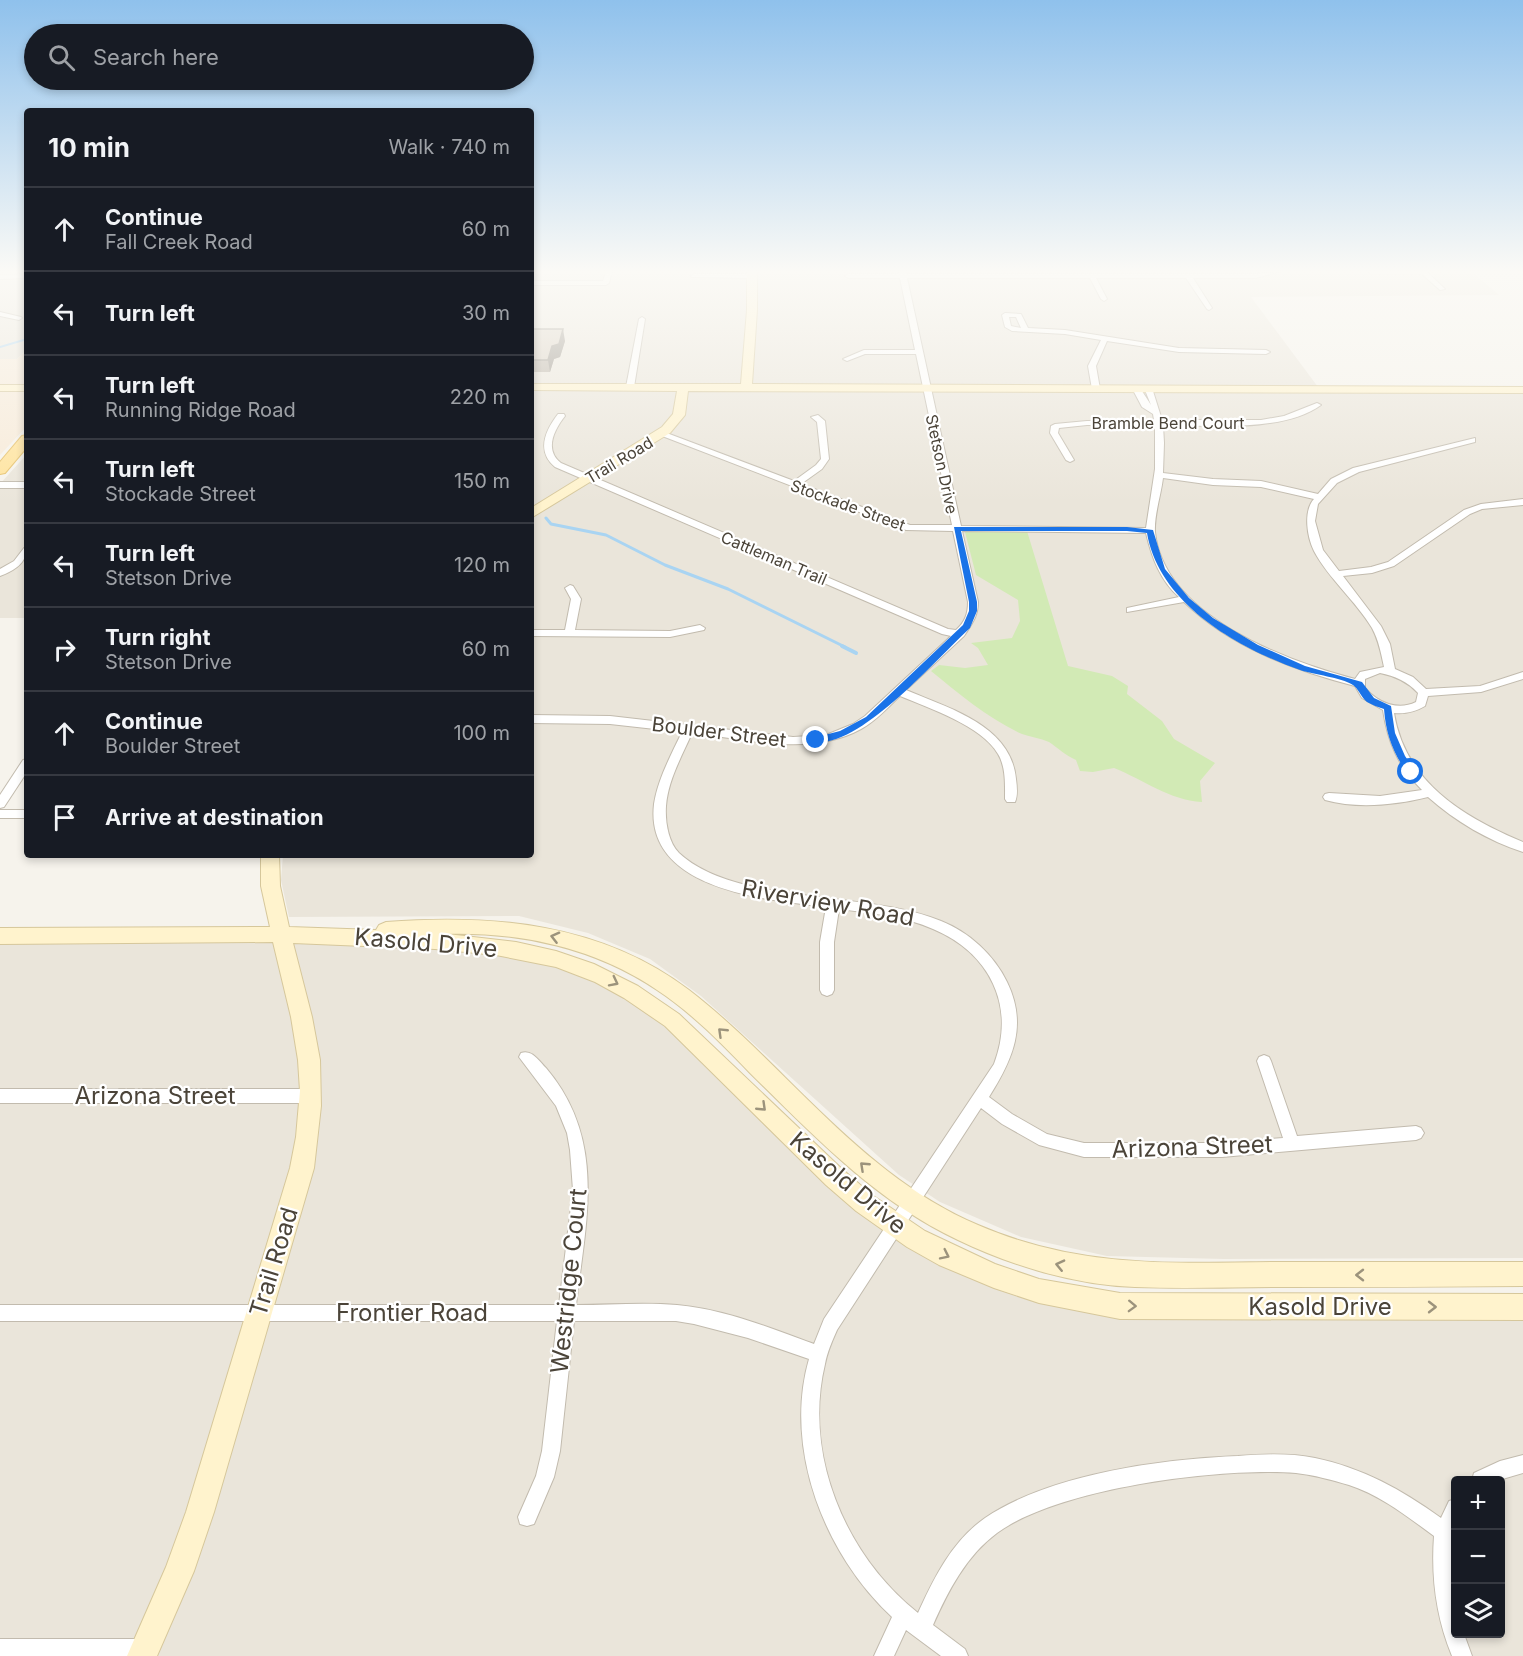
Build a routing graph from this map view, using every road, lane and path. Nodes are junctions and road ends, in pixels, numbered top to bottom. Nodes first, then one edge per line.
1 (637, 349) edge
2 (749, 349) edge
3 (1100, 349) edge
4 (1175, 349) edge
5 (1266, 351) dead end
6 (918, 352) joint
7 (847, 359) dead end
8 (534, 387) edge
9 (630, 387) junction
10 (683, 387) junction
11 (746, 387) junction
12 (0, 388) edge
13 (24, 388) edge
14 (926, 388) junction
15 (1096, 389) junction
16 (1143, 390) junction
17 (1523, 390) edge
18 (1317, 405) dead end
19 (561, 416) dead end
20 (815, 417) dead end
21 (1157, 417) junction
22 (661, 434) junction
23 (1472, 440) dead end
24 (24, 442) edge
25 (1071, 460) dead end
26 (0, 470) edge
27 (1159, 475) junction
28 (589, 478) junction
29 (0, 484) edge
30 (24, 484) edge
31 (794, 485) junction
32 (1319, 497) junction
33 (1523, 502) edge
34 (534, 512) edge
35 (957, 529) junction
36 (1150, 531) junction
37 (24, 554) edge
38 (0, 573) edge
39 (1335, 574) junction
40 (570, 588) dead end
41 (1186, 599) junction
42 (1130, 610) dead end
43 (700, 628) dead end
44 (534, 633) edge
45 (570, 633) junction
46 (960, 634) junction
47 (1390, 672) junction
48 (920, 673) joint
49 (1523, 675) edge
50 (1359, 684) junction
51 (900, 692) junction
52 (1423, 693) junction
53 (1388, 708) junction
54 (534, 719) edge
55 (690, 728) junction
56 (24, 768) edge
57 (1431, 792) junction
58 (1329, 797) dead end
59 (1011, 799) dead end
60 (0, 804) edge
61 (0, 814) edge
62 (24, 814) edge
63 (1523, 847) edge
64 (270, 858) edge
65 (834, 903) junction
66 (281, 935) junction
67 (331, 935) junction
68 (0, 936) edge
69 (827, 990) dead end
70 (526, 1057) dead end
71 (1264, 1060) dead end
72 (0, 1096) edge
73 (311, 1096) junction
74 (980, 1099) junction
75 (1416, 1133) dead end
76 (1292, 1143) junction
77 (910, 1201) junction
78 (894, 1226) junction
79 (1523, 1274) edge
80 (1523, 1306) edge
81 (0, 1313) edge
82 (259, 1313) junction
83 (566, 1313) junction
84 (819, 1354) junction
85 (1523, 1464) edge
86 (1489, 1476) edge
87 (527, 1517) dead end
88 (1451, 1517) edge
89 (1444, 1532) junction
90 (903, 1615) junction
91 (921, 1628) junction
92 (0, 1649) edge
93 (939, 1650) edge
94 (144, 1652) edge
95 (884, 1656) edge
96 (958, 1656) edge
97 (1462, 1656) edge

1 - 9 street
2 - 11 street
3 - 15 street
4 - 5 street
6 - 7 street
6 - 14 street, Stetson Drive
8 - 9 street
9 - 10 street
10 - 11 street
10 - 22 street, Trail Road
11 - 14 street
12 - 13 street
14 - 15 street
14 - 35 street, Stetson Drive
15 - 16 street
16 - 17 street
16 - 21 street
16 - 21 street
18 - 21 street, Bramble Bend Court
19 - 28 street, Cattleman Trail
20 - 31 street
21 - 25 street, Bramble Bend Court
21 - 27 street
22 - 28 street, Trail Road
22 - 31 street, Stockade Street
23 - 32 street
24 - 26 main road
27 - 32 street
27 - 36 street
28 - 34 street, Trail Road
28 - 46 street, Cattleman Trail
29 - 30 street
31 - 35 street, Stockade Street
32 - 39 street
33 - 39 street
35 - 36 street, Stockade Street
35 - 46 street, Stetson Drive
36 - 41 street
37 - 38 street
39 - 47 street
40 - 45 street
41 - 42 street
41 - 50 street
43 - 45 street
44 - 45 street
46 - 48 street, Stetson Drive
47 - 50 street
47 - 52 street
48 - 51 street, Boulder Street
49 - 52 street
50 - 53 street
51 - 55 street, Boulder Street
51 - 59 street
52 - 53 street
53 - 57 street
54 - 55 street, Boulder Street
55 - 65 street, Riverview Road
56 - 60 street
57 - 58 street
57 - 63 street
61 - 62 street
64 - 66 street, Trail Road
65 - 69 street
65 - 74 street, Riverview Road
66 - 67 street, Kasold Drive
66 - 68 street, Kasold Drive
66 - 73 street, Trail Road
77 -> 67 street, Kasold Drive
67 -> 78 street, Kasold Drive
70 - 83 street, Westridge Court
71 - 76 street
72 - 73 street, Arizona Street
73 - 82 street, Trail Road
74 - 76 street, Arizona Street
74 - 77 street, Riverview Road
75 - 76 street, Arizona Street
77 - 78 street, Riverview Road
79 -> 77 street, Kasold Drive
78 -> 80 street, Kasold Drive
78 - 84 street, Riverview Road
81 - 82 street, Frontier Road
82 - 83 street, Frontier Road
82 - 94 street, Trail Road
83 - 84 street, Frontier Road
83 - 87 street, Westridge Court
84 - 90 street, Riverview Road
85 - 86 street
88 - 89 street
89 - 91 street
89 - 97 street
90 - 91 street, Riverview Road
90 - 95 street
91 - 93 street, Riverview Road
92 - 94 street
93 - 96 street, Riverview Road

